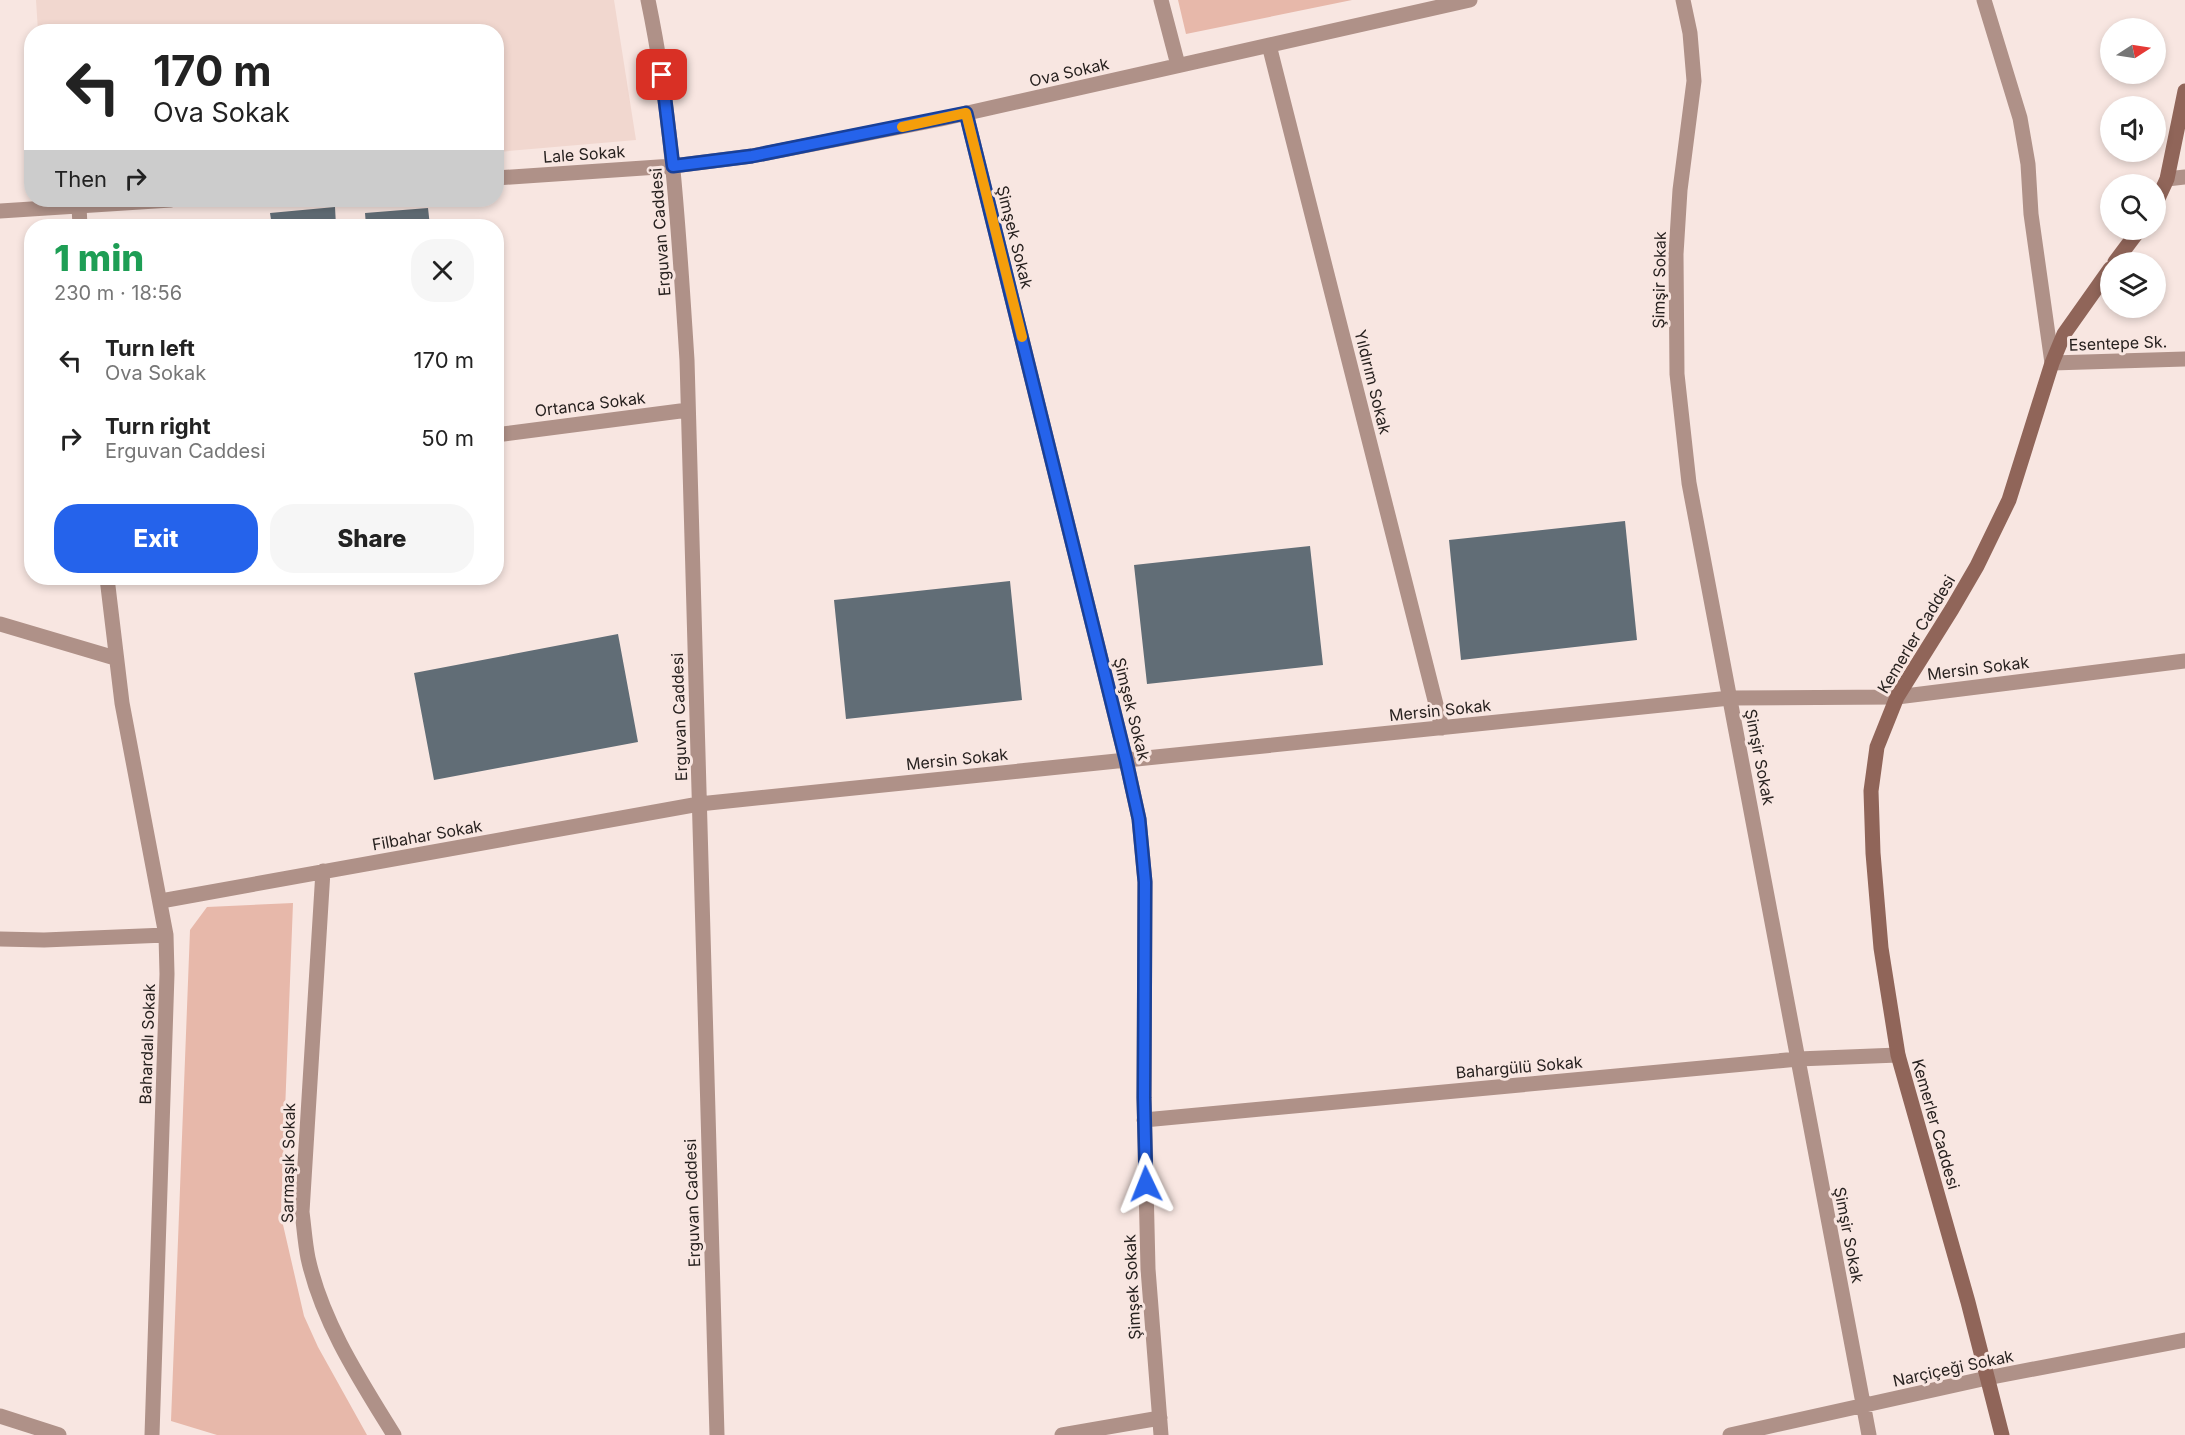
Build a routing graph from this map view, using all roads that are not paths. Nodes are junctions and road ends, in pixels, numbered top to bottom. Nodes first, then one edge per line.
1 (648, 0) edge
2 (1161, 0) edge
3 (1470, 0) edge
4 (1683, 0) edge
5 (1984, 0) edge
6 (1423, 5) edge
7 (1269, 45) junction
8 (1178, 65) junction
9 (2185, 91) edge
10 (966, 113) junction
11 (673, 166) junction
12 (504, 177) edge
13 (2185, 177) edge
14 (2167, 179) joint
15 (63, 207) edge
16 (0, 211) edge
17 (2100, 283) edge
18 (2185, 359) edge
19 (2052, 363) junction
20 (688, 410) junction
21 (504, 434) edge
22 (108, 585) edge
23 (0, 624) edge
24 (116, 658) junction
25 (2185, 660) edge
26 (1897, 697) junction
27 (1730, 698) junction
28 (1442, 728) junction
29 (1126, 760) junction
30 (699, 804) junction
31 (323, 872) junction
32 (161, 901) junction
33 (166, 935) junction
34 (0, 939) edge
35 (1898, 1055) junction
36 (1798, 1059) junction
37 (1144, 1120) junction
38 (2185, 1340) edge
39 (1988, 1378) junction
40 (1863, 1406) junction
41 (0, 1416) edge
42 (1160, 1418) junction
43 (59, 1435) edge
44 (152, 1435) edge
45 (394, 1435) edge
46 (717, 1435) edge
47 (1062, 1435) edge
48 (1161, 1435) edge
49 (1730, 1435) edge
50 (1869, 1435) edge
51 (2002, 1435) edge

1 - 11 street, Erguvan Caddesi
2 - 8 street
3 - 6 street, Ova Sokak
4 - 27 street, Şimşir Sokak
5 - 19 street, Kemerler Caddesi
6 - 7 street, Ova Sokak
7 - 8 street, Ova Sokak
7 - 28 street, Yıldırım Sokak
8 - 10 street, Ova Sokak
9 - 14 street
10 - 11 street, Ova Sokak
10 - 29 street, Şimşek Sokak
11 - 12 street, Lale Sokak
11 - 20 street, Erguvan Caddesi
13 - 14 street
15 - 16 street
17 - 19 street
18 - 19 street, Esentepe Sk.
19 - 26 street, Kemerler Caddesi
20 - 21 street, Ortanca Sokak
20 - 30 street, Erguvan Caddesi
22 - 24 street, Bahardalı Sokak
23 - 24 street
24 - 32 street, Bahardalı Sokak
25 - 26 street, Mersin Sokak
26 - 27 street, Mersin Sokak
26 - 35 street, Kemerler Caddesi
27 - 28 street, Mersin Sokak
27 - 36 street, Şimşir Sokak
28 - 29 street, Mersin Sokak
29 - 30 street, Mersin Sokak
29 - 37 street, Şimşek Sokak
30 - 31 street, Filbahar Sokak
30 - 46 street, Erguvan Caddesi
31 - 32 street, Filbahar Sokak
31 - 45 street, Sarmaşık Sokak
32 - 33 street, Bahardalı Sokak
33 - 34 street
33 - 44 street, Bahardalı Sokak
35 - 36 street, Bahargülü Sokak
35 - 39 street, Kemerler Caddesi
36 - 37 street, Bahargülü Sokak
36 - 40 street, Şimşir Sokak
37 - 42 street, Şimşek Sokak
38 - 39 street, Narçiçeği Sokak
39 - 40 street, Narçiçeği Sokak
39 - 51 street, Kemerler Caddesi
40 - 49 street, Narçiçeği Sokak
40 - 50 street, Şimşir Sokak
41 - 43 street
42 - 47 street
42 - 48 street, Şimşek Sokak

